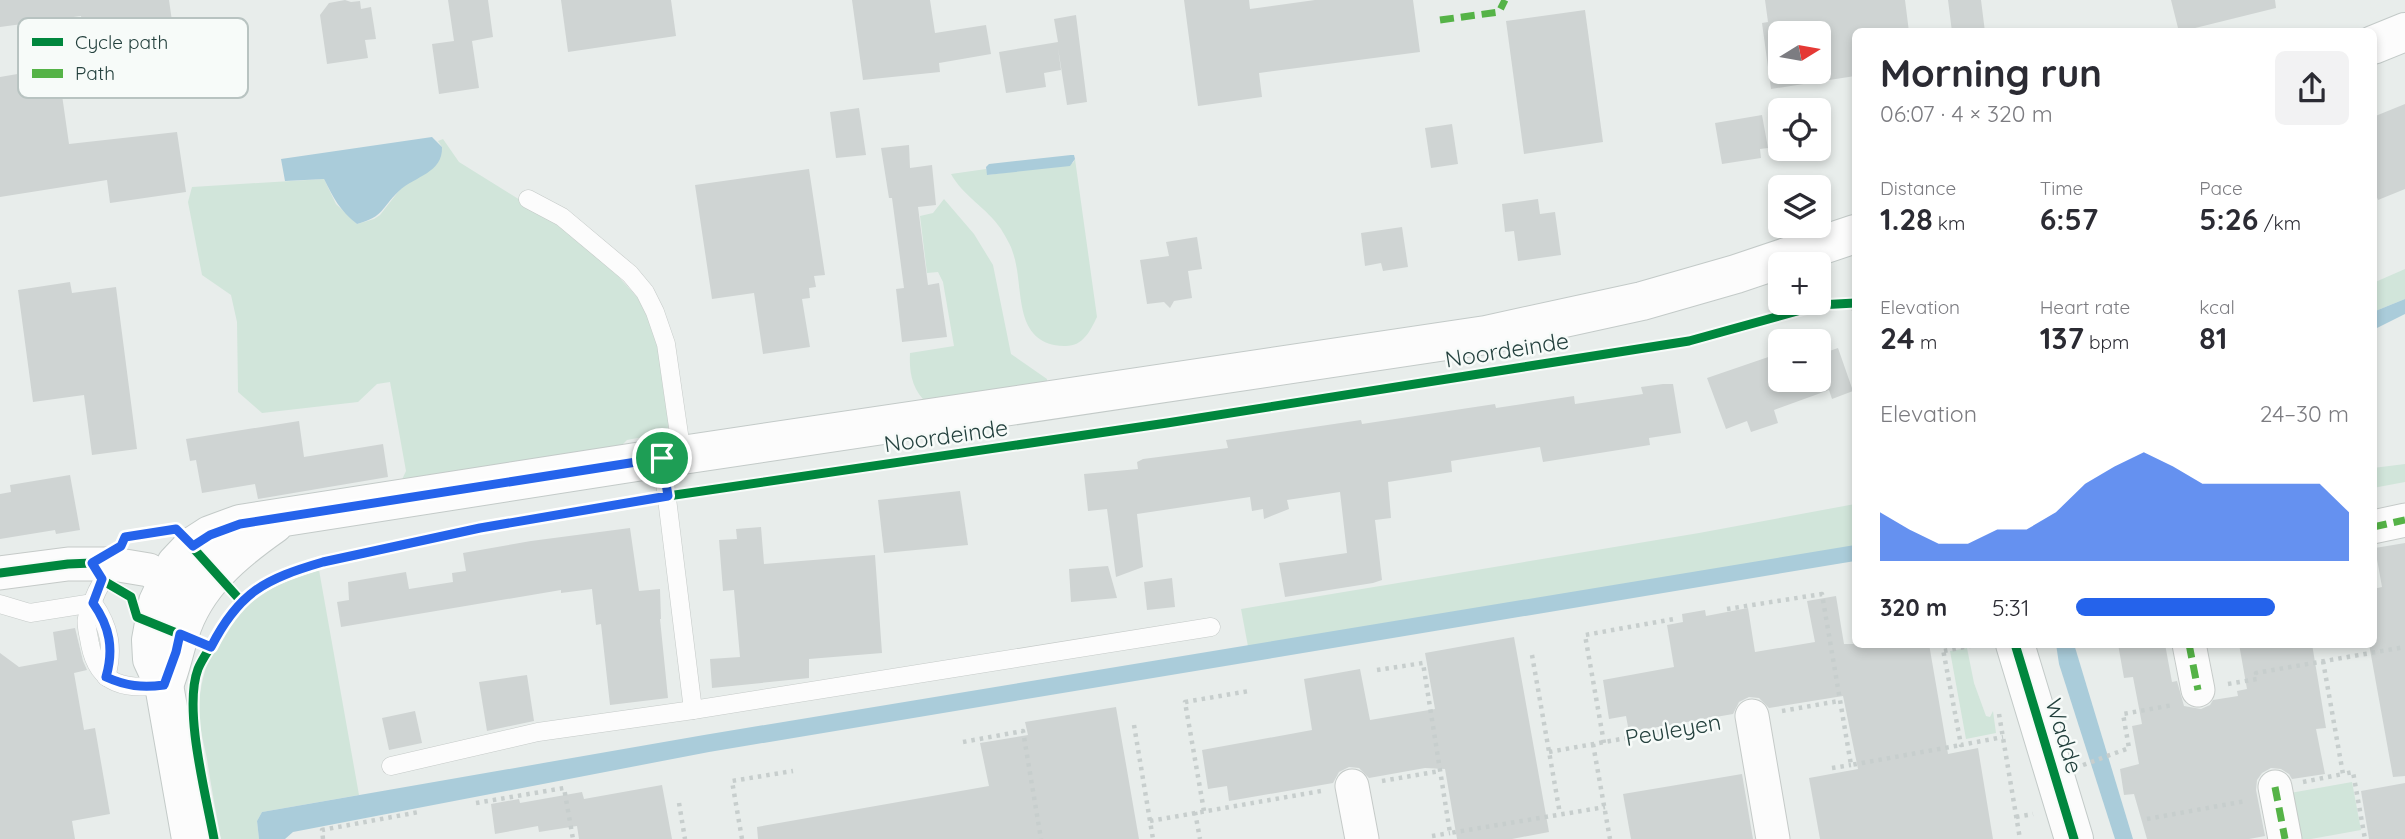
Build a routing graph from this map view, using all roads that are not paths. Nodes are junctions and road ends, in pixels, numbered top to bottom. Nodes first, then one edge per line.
1 (2405, 32) edge
2 (2377, 44) edge
3 (528, 199) dead end
4 (1852, 235) edge
5 (1852, 259) edge
6 (1831, 265) edge
7 (1768, 282) edge
8 (1642, 301) junction
9 (677, 456) junction
10 (2405, 520) edge
11 (2377, 526) edge
12 (113, 564) junction
13 (0, 573) edge
14 (181, 590) junction
15 (93, 603) junction
16 (0, 604) edge
17 (1211, 627) dead end
18 (2016, 648) edge
19 (2190, 648) edge
20 (164, 685) junction
21 (2197, 694) road end
22 (693, 710) junction
23 (1752, 716) road end
24 (391, 766) dead end
25 (1352, 786) road end
26 (2275, 787) dead end
27 (191, 839) edge
28 (1362, 839) edge
29 (1773, 839) edge
30 (2074, 839) edge
31 (2285, 839) edge

1 - 2 main road
3 - 9 lane
4 - 8 main road, Noordeinde
5 - 6 main road
7 - 8 main road, Noordeinde
8 - 9 main road, Noordeinde
9 - 14 main road, Noordeinde
9 - 22 lane
10 - 11 street
12 - 13 street
12 - 14 street
12 - 15 lane
14 - 20 main road, Noordeinde
15 - 16 lane
15 - 20 lane
17 - 22 lane
18 - 30 main road, Wadde
19 - 21 street
20 - 27 main road, Noordeinde
22 - 24 lane
23 - 29 street, Peuleyen
25 - 28 street
26 - 31 street

